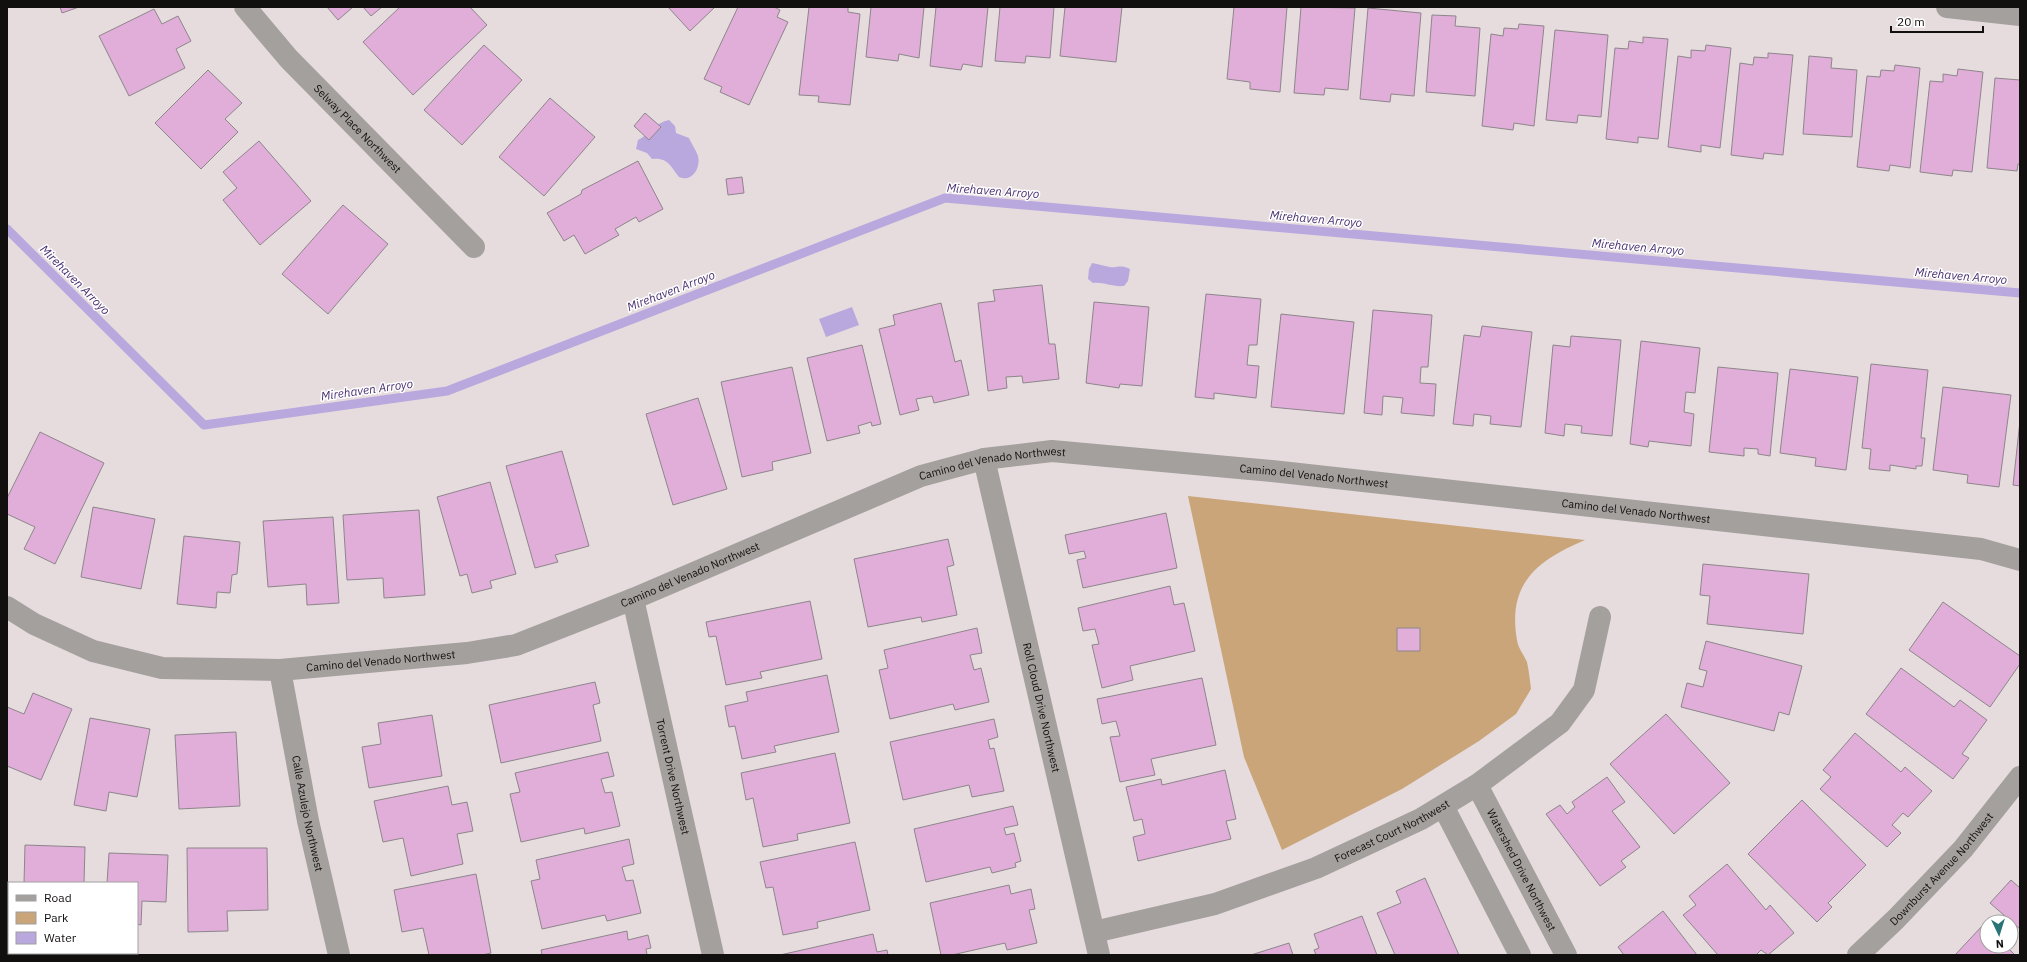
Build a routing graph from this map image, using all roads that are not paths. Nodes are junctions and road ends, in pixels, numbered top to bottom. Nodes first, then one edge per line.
1 (245, 7) edge
2 (1947, 7) edge
3 (2020, 15) edge
4 (474, 247) dead end
5 (984, 459) junction
6 (2020, 560) edge
7 (632, 598) junction
8 (7, 606) edge
9 (1600, 617) dead end
10 (280, 670) junction
11 (2020, 777) edge
12 (1477, 785) junction
13 (1443, 806) junction
14 (1094, 932) junction
15 (339, 955) edge
16 (713, 955) edge
17 (1099, 955) edge
18 (1520, 955) edge
19 (1566, 955) edge
20 (1858, 955) edge

1 - 4 street, Selway Place Northwest
2 - 3 street
5 - 6 street, Camino del Venado Northwest
5 - 7 street, Camino del Venado Northwest
5 - 14 street, Roll Cloud Drive Northwest
7 - 10 street, Camino del Venado Northwest
7 - 16 street, Torrent Drive Northwest
8 - 10 street, Camino del Venado Northwest
9 - 12 street, Forecast Court Northwest
10 - 15 street, Calle Azulejo Northwest
11 - 20 street, Downburst Avenue Northwest
12 - 13 street, Forecast Court Northwest
12 - 19 street, Watershed Drive Northwest
13 - 14 street, Forecast Court Northwest
13 - 18 street
14 - 17 street, Roll Cloud Drive Northwest

